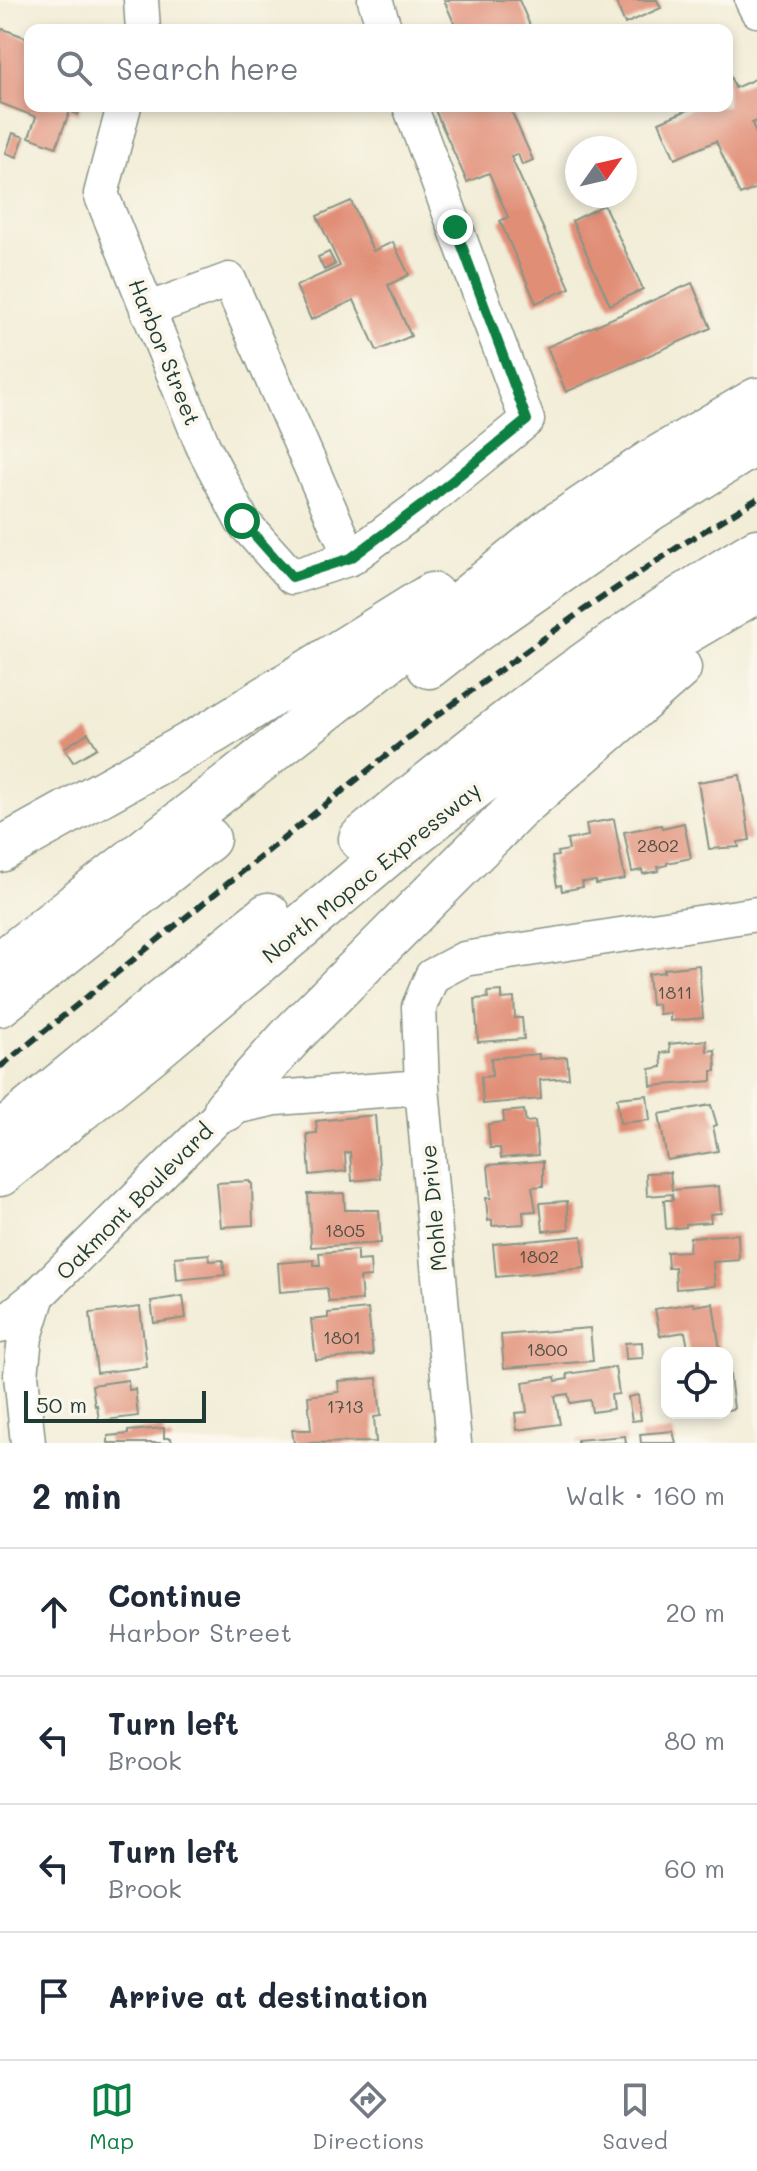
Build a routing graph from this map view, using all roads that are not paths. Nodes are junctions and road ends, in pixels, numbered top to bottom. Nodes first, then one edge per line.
1 (141, 0) edge
2 (375, 0) edge
3 (752, 0) edge
4 (757, 10) edge
5 (143, 24) edge
6 (383, 24) edge
7 (122, 112) edge
8 (412, 112) edge
9 (147, 310) junction
10 (757, 400) edge
11 (757, 442) edge
12 (553, 528) junction
13 (757, 551) edge
14 (351, 558) junction
15 (757, 590) edge
16 (757, 596) edge
17 (0, 850) edge
18 (757, 914) edge
19 (0, 964) edge
20 (0, 1004) edge
21 (422, 1087) junction
22 (226, 1109) junction
23 (0, 1134) edge
24 (0, 1174) edge
25 (38, 1295) junction
26 (0, 1326) edge
27 (28, 1443) edge
28 (454, 1443) edge

1 - 5 street
2 - 6 street
3 - 4 street
7 - 9 street, Harbor Street
8 - 14 street
9 - 14 street, Harbor Street
9 - 14 street
10 - 12 highway
11 - 20 highway
12 - 17 highway
12 - 19 highway
13 - 23 highway
15 - 24 highway, North Mopac Expressway
16 - 22 highway
18 - 21 street, Mohle Drive
21 - 22 street, Oakmont Boulevard
21 - 28 street, Mohle Drive
22 - 25 street, Oakmont Boulevard
25 - 26 street, Oakmont Boulevard
25 - 27 street

